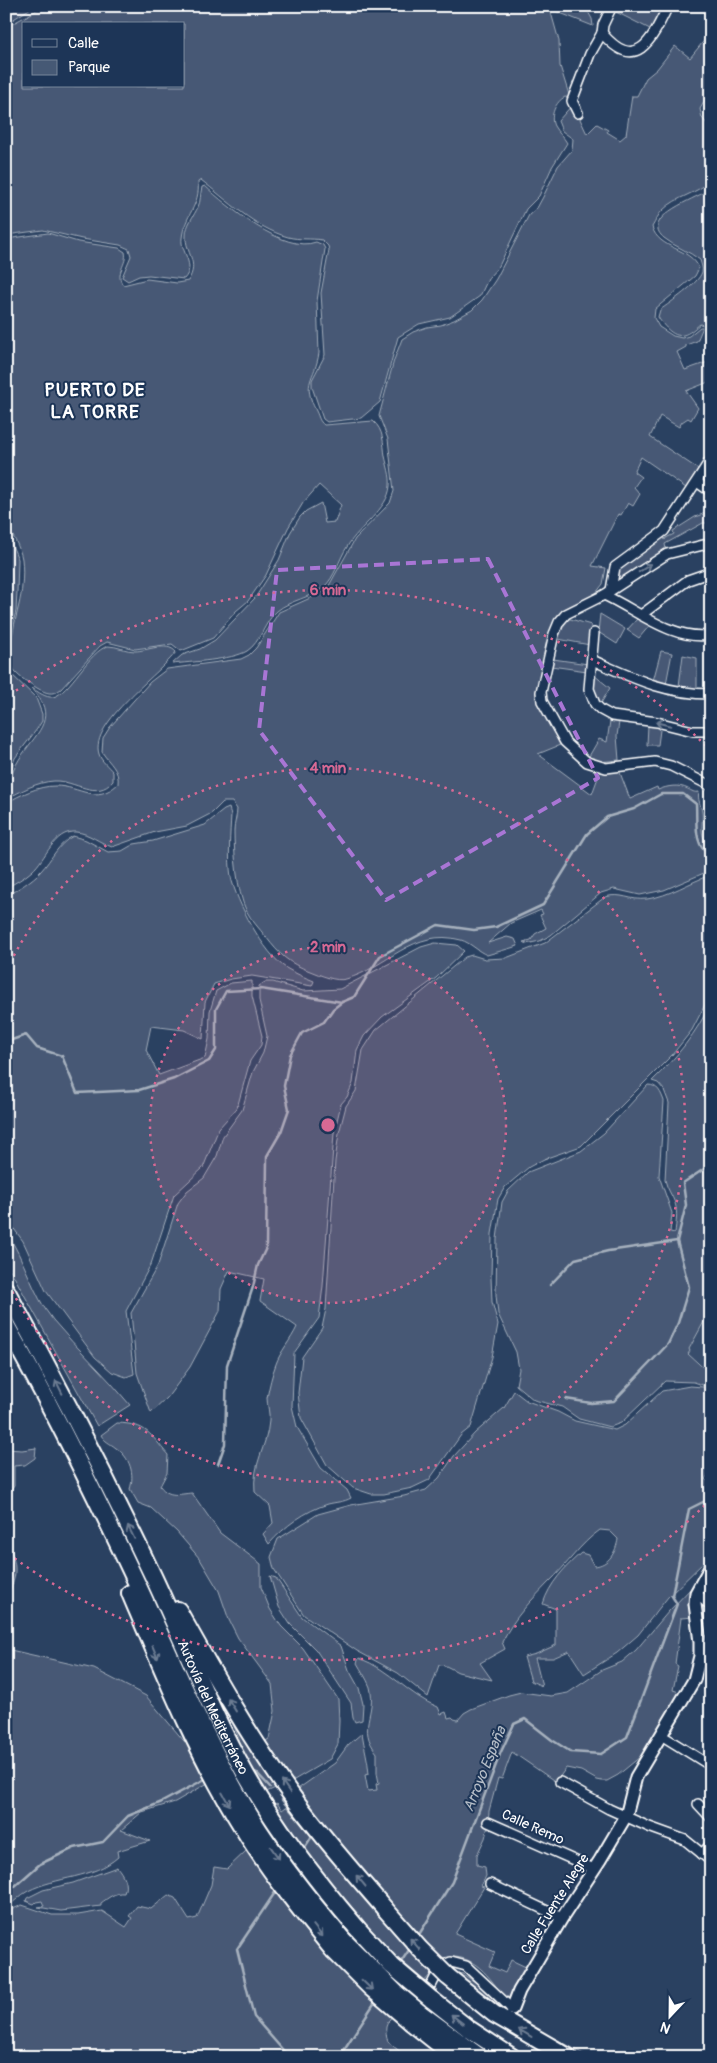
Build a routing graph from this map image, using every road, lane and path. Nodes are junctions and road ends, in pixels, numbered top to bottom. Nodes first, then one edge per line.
1 (612, 6) edge
2 (668, 6) edge
3 (602, 33) junction
4 (578, 113) dead end
5 (711, 459) edge
6 (697, 482) junction
7 (711, 488) edge
8 (711, 543) edge
9 (711, 572) edge
10 (608, 593) junction
11 (641, 615) junction
12 (594, 633) dead end
13 (711, 635) edge
14 (592, 660) junction
15 (711, 694) edge
16 (711, 730) edge
17 (709, 783) edge
18 (6, 1290) edge
19 (6, 1325) edge
20 (711, 1566) edge
21 (153, 1576) junction
22 (696, 1593) junction
23 (711, 1606) edge
24 (700, 1648) junction
25 (711, 1659) edge
26 (661, 1735) junction
27 (711, 1766) edge
28 (560, 1782) dead end
29 (698, 1804) dead end
30 (626, 1816) junction
31 (711, 1818) edge
32 (488, 1822) dead end
33 (711, 1844) edge
34 (702, 1854) junction
35 (711, 1861) edge
36 (594, 1869) junction
37 (490, 1884) dead end
38 (562, 1918) junction
39 (512, 2009) joint
40 (410, 2019) junction
41 (455, 2057) edge
42 (480, 2057) edge
43 (512, 2057) edge
44 (568, 2057) edge

1 - 3 street
2 - 3 street
3 - 4 street
5 - 6 street
6 - 7 street
6 - 10 street
10 -> 8 street
9 - 11 street
10 - 11 street
10 - 17 street
11 - 13 street
12 - 14 street
14 - 15 street
16 -> 14 street
21 -> 18 highway, Autovía del Mediterráneo
19 -> 40 highway, Autovía del Mediterráneo, bridge
20 - 22 street
43 -> 21 highway, Autovía del Mediterráneo, bridge
44 -> 21 highway, bridge
22 - 23 street
22 - 24 street, Calle Fuente Alegre
24 - 25 street
24 - 26 street, Calle Fuente Alegre
26 - 27 street
26 - 30 street, Calle Fuente Alegre
28 - 30 street
29 - 31 street
30 - 34 street
30 - 36 street, Calle Fuente Alegre
32 - 36 street, Calle Remo
33 - 34 street
34 - 35 street
36 - 38 street, Calle Fuente Alegre
37 - 38 street
38 - 39 street, Calle Fuente Alegre
39 - 40 street
40 - 41 highway
40 - 42 highway, Autovía del Mediterráneo

